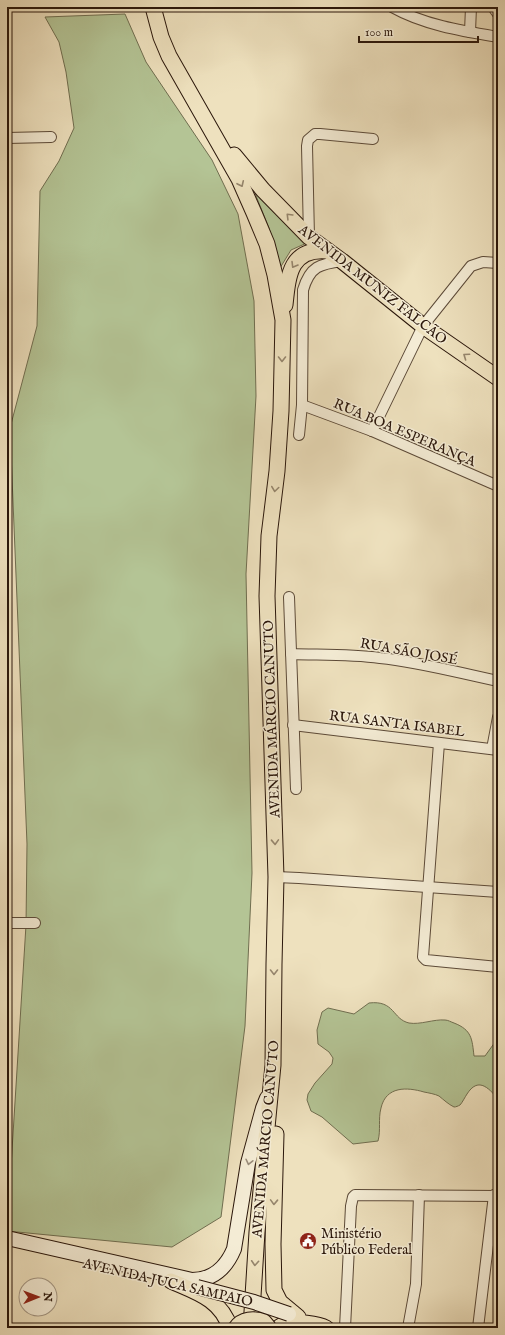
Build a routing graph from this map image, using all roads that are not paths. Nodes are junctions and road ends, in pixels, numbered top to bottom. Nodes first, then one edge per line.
1 (152, 7) edge
2 (392, 7) edge
3 (471, 7) edge
4 (493, 7) edge
5 (498, 14) edge
6 (470, 32) junction
7 (498, 37) edge
8 (209, 125) junction
9 (51, 136) dead end
10 (7, 138) edge
11 (373, 139) dead end
12 (309, 237) junction
13 (328, 251) junction
14 (342, 262) junction
15 (498, 263) edge
16 (283, 320) junction
17 (424, 326) junction
18 (498, 378) edge
19 (302, 405) junction
20 (372, 431) junction
21 (299, 435) dead end
22 (498, 486) edge
23 (289, 597) dead end
24 (291, 654) junction
25 (498, 681) edge
26 (498, 716) edge
27 (293, 724) junction
28 (439, 743) junction
29 (495, 749) edge
30 (296, 790) dead end
31 (276, 877) junction
32 (427, 886) junction
33 (498, 892) edge
34 (7, 923) edge
35 (35, 923) dead end
36 (498, 967) edge
37 (273, 1065) junction
38 (272, 1084) junction
39 (419, 1195) junction
40 (496, 1196) edge
41 (7, 1238) edge
42 (7, 1247) edge
43 (171, 1281) junction
44 (297, 1321) edge
45 (324, 1327) edge
46 (230, 1328) edge
47 (236, 1328) edge
48 (251, 1328) edge
49 (269, 1328) edge
50 (278, 1328) edge
51 (345, 1328) edge
52 (408, 1328) edge
53 (478, 1328) edge

1 - 8 main road
2 - 6 street
3 - 6 street
4 - 5 street
6 - 7 street
12 -> 8 main road, AVENIDA MUNIZ FALCÃO
8 -> 16 main road, AVENIDA MÁRCIO CANUTO
9 - 10 street
11 - 12 street
12 - 13 main road, AVENIDA MUNIZ FALCÃO
13 - 14 main road, AVENIDA MUNIZ FALCÃO
13 -> 16 main road
14 - 17 main road, AVENIDA MUNIZ FALCÃO
14 - 19 street
15 - 17 street
16 -> 31 main road, AVENIDA MÁRCIO CANUTO
18 -> 17 main road, AVENIDA MUNIZ FALCÃO
17 - 20 street
19 - 20 street, RUA BOA ESPERANÇA
19 - 21 street
20 - 22 street, RUA BOA ESPERANÇA
23 - 24 street
24 - 25 street, RUA SÃO JOSÉ
24 - 27 street
26 - 29 street
27 - 28 street, RUA SANTA ISABEL
27 - 30 street
28 - 29 street, RUA SANTA ISABEL
28 - 32 street
31 - 32 street
31 -> 37 main road, AVENIDA MÁRCIO CANUTO
32 - 33 street
32 - 36 street
34 - 35 street
37 - 38 main road, AVENIDA MÁRCIO CANUTO
37 -> 44 main road
38 -> 41 main road, AVENIDA JUCA SAMPAIO
38 -> 48 main road, AVENIDA MÁRCIO CANUTO
39 - 40 street
39 - 51 street
39 - 52 street
40 - 53 street
42 - 43 main road, AVENIDA JUCA SAMPAIO
43 - 44 main road, AVENIDA JUCA SAMPAIO, bridge
43 - 46 main road
44 - 45 main road
44 - 50 main road
47 - 49 main road, bridge

